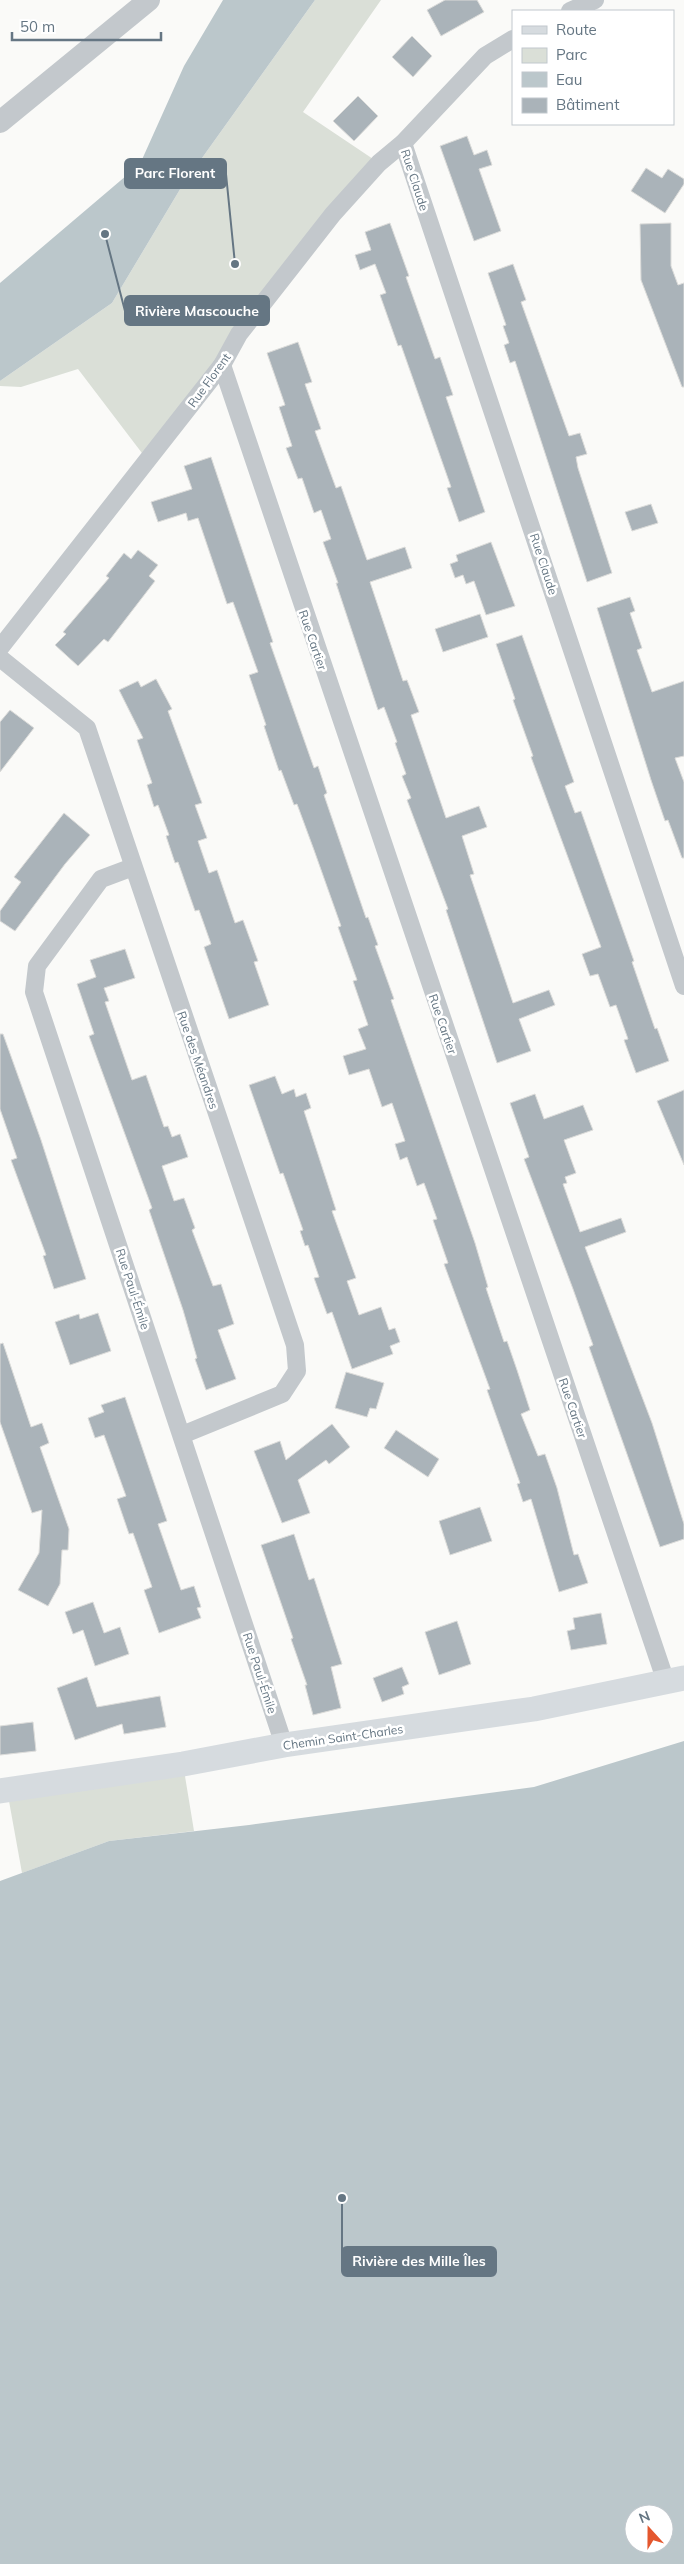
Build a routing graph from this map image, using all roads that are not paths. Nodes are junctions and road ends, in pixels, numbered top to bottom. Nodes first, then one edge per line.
1 (149, 0) edge
2 (595, 0) edge
3 (572, 10) edge
4 (512, 40) edge
5 (0, 122) edge
6 (403, 143) junction
7 (222, 365) junction
8 (0, 648) edge
9 (0, 658) edge
10 (133, 868) junction
11 (684, 986) edge
12 (182, 1435) junction
13 (675, 1680) edge
14 (284, 1745) junction
15 (0, 1791) edge

1 - 5 street
2 - 3 street
4 - 6 street, Rue Florent
6 - 7 street, Rue Florent
6 - 11 street, Rue Claude
7 - 8 street, Rue Florent
7 - 13 street, Rue Cartier
9 - 10 street, Rue des Méandres
10 - 12 street, Rue Paul-Émile
10 - 12 street, Rue des Méandres
12 - 14 street, Rue Paul-Émile
13 - 14 main road, Chemin Saint-Charles
14 - 15 main road, Chemin Saint-Charles

